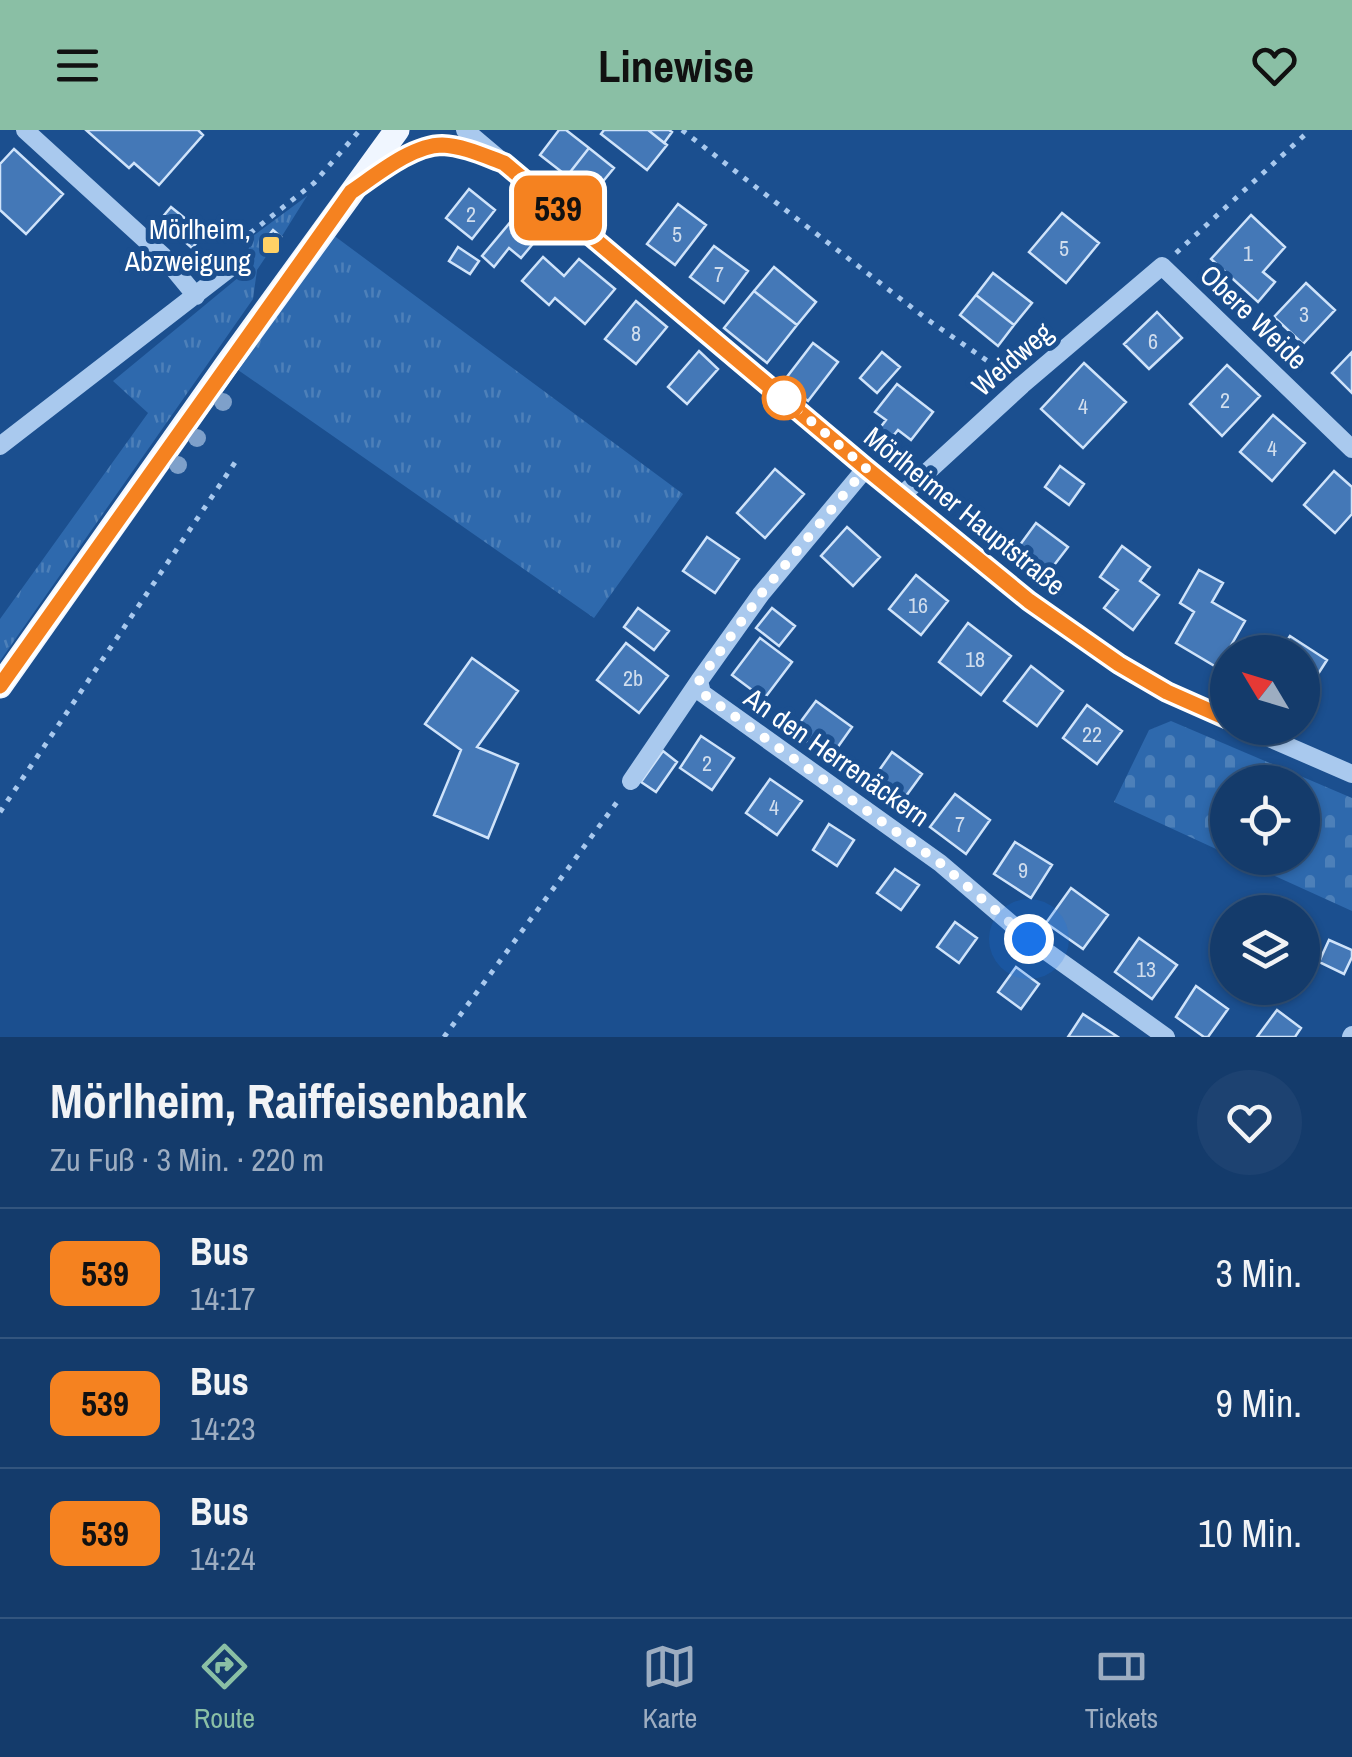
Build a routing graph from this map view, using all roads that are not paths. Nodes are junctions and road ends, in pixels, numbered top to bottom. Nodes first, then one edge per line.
1 (25, 130) edge
2 (397, 130) edge
3 (465, 130) edge
4 (488, 130) edge
5 (504, 163) junction
6 (351, 192) junction
7 (238, 262) dead end
8 (1162, 266) joint
9 (196, 296) junction
10 (0, 446) edge
11 (1352, 448) edge
12 (866, 468) junction
13 (901, 496) junction
14 (699, 681) junction
15 (0, 686) edge
16 (1210, 711) edge
17 (1285, 745) edge
18 (1352, 774) edge
19 (631, 781) road end
20 (1166, 1037) edge

1 - 9 street
2 - 6 main road
3 - 5 street, Mörlheimer Hauptstraße
4 - 5 street, Mörlheimer Hauptstraße
5 - 6 street, Mörlheimer Hauptstraße
5 - 12 street, Mörlheimer Hauptstraße
6 - 15 main road
7 - 9 street
8 - 11 street, Obere Weide
8 - 13 street, Weidweg
9 - 10 street
12 - 13 street, Mörlheimer Hauptstraße
12 - 14 street
13 - 16 street, Mörlheimer Hauptstraße
14 - 19 street
14 - 20 street, An den Herrenäckern
17 - 18 street

